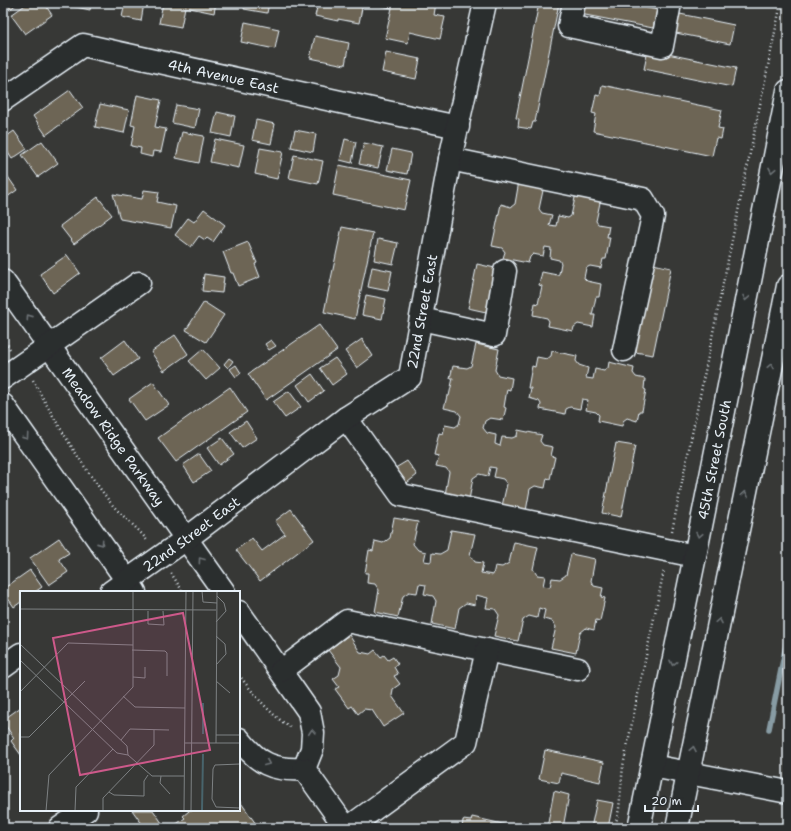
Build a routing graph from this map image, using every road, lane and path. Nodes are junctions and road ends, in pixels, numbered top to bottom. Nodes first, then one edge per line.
1 (485, 3) edge
2 (574, 3) edge
3 (670, 3) edge
4 (781, 3) edge
5 (788, 91) edge
6 (3, 100) edge
7 (458, 127) junction
8 (450, 159) junction
9 (505, 270) dead end
10 (3, 281) edge
11 (139, 283) dead end
12 (788, 286) edge
13 (421, 319) junction
14 (3, 338) edge
15 (49, 346) junction
16 (624, 350) dead end
17 (22, 365) junction
18 (3, 378) edge
19 (3, 405) edge
20 (346, 418) junction
21 (186, 539) junction
22 (668, 551) junction
23 (695, 556) junction
24 (159, 557) junction
25 (124, 588) edge
26 (182, 591) edge
27 (223, 591) edge
28 (240, 613) edge
29 (486, 650) junction
30 (20, 655) edge
31 (3, 667) edge
32 (578, 669) dead end
33 (281, 671) junction
34 (240, 676) edge
35 (240, 739) edge
36 (313, 740) junction
37 (652, 766) junction
38 (304, 769) junction
39 (688, 773) junction
40 (788, 792) edge
41 (85, 811) edge
42 (60, 828) edge
43 (347, 828) edge
44 (615, 828) edge
45 (639, 828) edge
46 (677, 828) edge

1 - 7 street, 22nd Street East
2 - 3 street
4 - 22 path
5 -> 23 street, 45th Street South
6 - 7 street, 4th Avenue East
7 - 8 street, 22nd Street East
8 - 13 street, 22nd Street East
8 - 16 street
9 - 13 street
15 -> 10 street, Meadow Ridge Parkway
11 - 15 street
39 -> 12 street
13 - 20 street, 22nd Street East
14 - 17 path
15 - 17 street
15 - 21 street, Meadow Ridge Parkway
17 - 18 street
17 - 24 path
19 -> 25 street
20 - 21 street, 22nd Street East
20 - 22 street
21 - 24 street, 22nd Street East
27 -> 21 street, Meadow Ridge Parkway
22 - 23 street
22 - 44 path
23 -> 37 street, 45th Street South
24 - 25 street, 22nd Street East
24 - 26 path
28 - 33 street
29 - 32 street
29 - 33 street
29 - 43 street
30 - 31 street
36 -> 33 street
34 - 36 path
35 -> 38 street
36 - 38 street
37 - 39 street
37 - 45 street, 45th Street South
38 - 43 street
39 - 40 street
39 - 46 street
41 - 42 street

